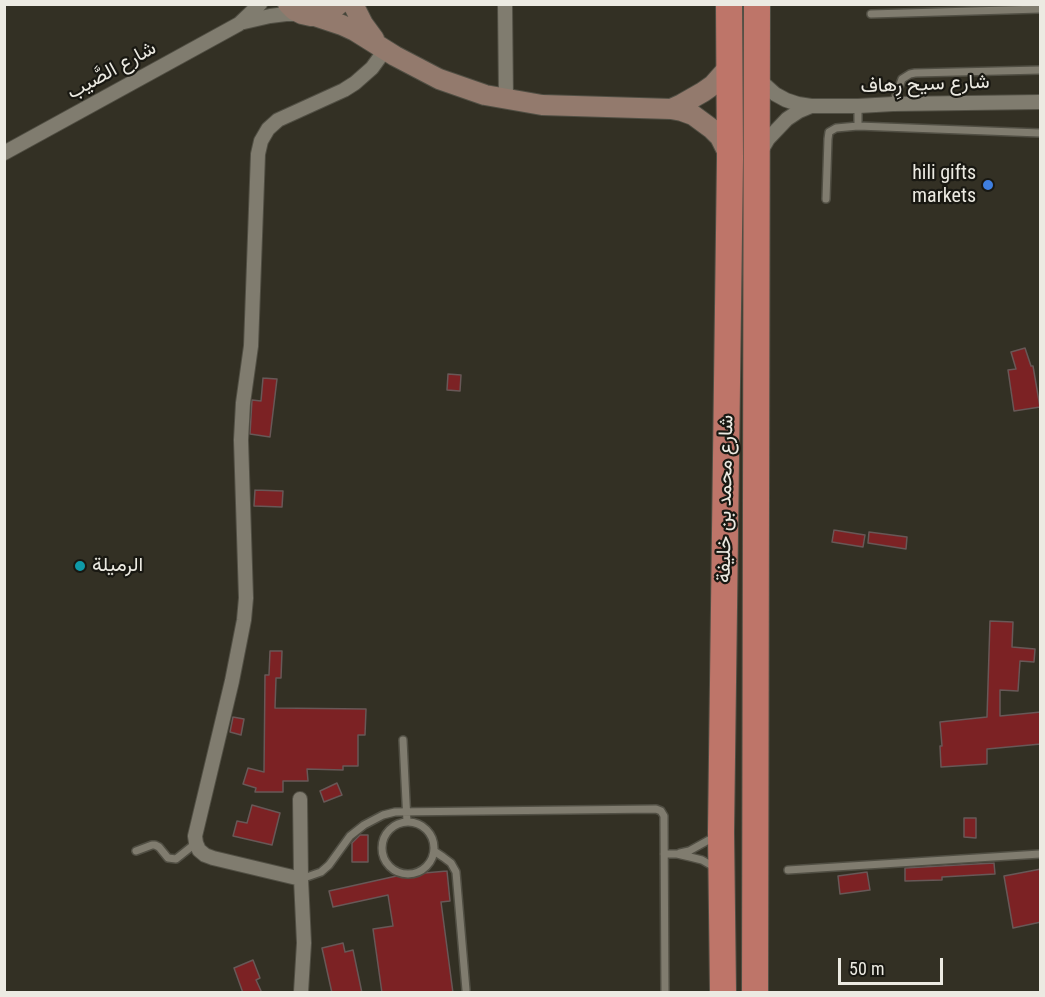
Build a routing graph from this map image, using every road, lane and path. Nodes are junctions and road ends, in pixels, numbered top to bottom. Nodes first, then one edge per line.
1 (260, 4) edge
2 (339, 4) edge
3 (353, 4) edge
4 (505, 4) edge
5 (729, 4) edge
6 (757, 4) edge
7 (1041, 9) edge
8 (302, 12) edge
9 (871, 14) dead end
10 (239, 24) junction
11 (382, 48) junction
12 (729, 67) junction
13 (1041, 70) edge
14 (757, 75) junction
15 (506, 99) junction
16 (1041, 102) edge
17 (893, 104) junction
18 (811, 106) junction
19 (858, 106) junction
20 (671, 109) junction
21 (858, 126) junction
22 (1041, 133) edge
23 (4, 153) edge
24 (730, 158) junction
25 (757, 165) junction
26 (826, 199) dead end
27 (403, 740) dead end
28 (300, 799) dead end
29 (406, 811) junction
30 (407, 822) junction
31 (721, 832) junction
32 (196, 843) junction
33 (136, 851) dead end
34 (434, 851) junction
35 (664, 854) junction
36 (677, 854) junction
37 (1041, 854) edge
38 (788, 870) dead end
39 (723, 874) junction
40 (301, 879) junction
41 (466, 990) dead end
42 (301, 993) edge
43 (665, 993) edge
44 (723, 993) edge
45 (755, 993) edge

1 - 10 street, شارع الصَّيب
2 - 8 street
3 - 11 street
4 - 15 street
5 - 12 highway, شارع محمد بن خليفة
6 - 14 highway, شارع محمد بن خليفة
7 - 9 lane
8 - 10 street, شارع الصَّيب
8 - 11 street
10 - 23 street, شارع الصَّيب
11 - 15 street
11 - 32 street
12 - 20 street
12 - 24 highway, شارع محمد بن خليفة
13 - 17 lane
14 - 18 street, شارع سيح رِهاف
14 - 25 highway, شارع محمد بن خليفة
15 - 20 street
16 - 17 street, شارع سيح رِهاف
17 - 19 street, شارع سيح رِهاف
18 - 19 street, شارع سيح رِهاف
18 - 25 street
19 - 21 lane
20 - 24 street
21 - 22 lane
21 - 26 lane
24 - 31 highway, شارع محمد بن خليفة
25 - 45 highway, شارع محمد بن خليفة
27 - 29 lane
28 - 40 street
29 - 30 lane
29 - 35 lane
29 - 40 lane
30 - 34 lane
30 - 34 lane
31 - 36 lane
31 - 39 highway, شارع محمد بن خليفة
32 - 33 lane
32 - 40 street
34 - 41 lane
35 - 36 lane
35 - 43 lane
36 - 39 lane
37 - 38 lane
39 - 44 highway, شارع محمد بن خليفة
40 - 42 street

